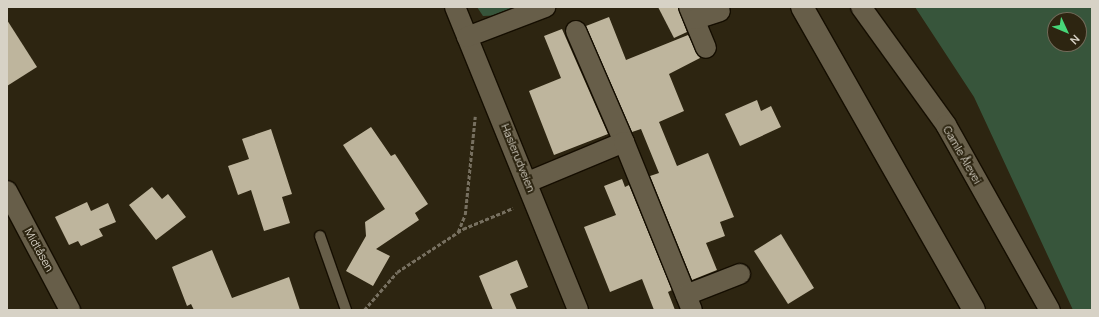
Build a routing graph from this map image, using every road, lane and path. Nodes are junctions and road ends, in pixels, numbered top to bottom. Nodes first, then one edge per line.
1 (456, 7) edge
2 (545, 7) edge
3 (802, 7) edge
4 (862, 7) edge
5 (720, 11) dead end
6 (693, 13) edge
7 (576, 31) dead end
8 (467, 37) junction
9 (706, 48) dead end
10 (490, 90) junction
11 (624, 142) junction
12 (531, 190) junction
13 (7, 191) edge
14 (457, 233) junction
15 (320, 236) dead end
16 (740, 274) dead end
17 (689, 302) edge
18 (70, 310) edge
19 (346, 310) edge
20 (364, 310) edge
21 (578, 310) edge
22 (974, 310) edge
23 (1050, 310) edge

1 - 8 street, Haslerudveien
2 - 8 street
3 - 22 main road
4 - 23 street, Gamle Ålevei
5 - 6 street
6 - 9 street
7 - 11 street
8 - 10 street, Haslerudveien
10 - 12 street, Haslerudveien
10 - 14 path
11 - 12 street
11 - 17 street
12 - 14 path
12 - 21 street, Haslerudveien
13 - 18 street, Midtåsen
14 - 20 path
15 - 19 lane
16 - 17 street

